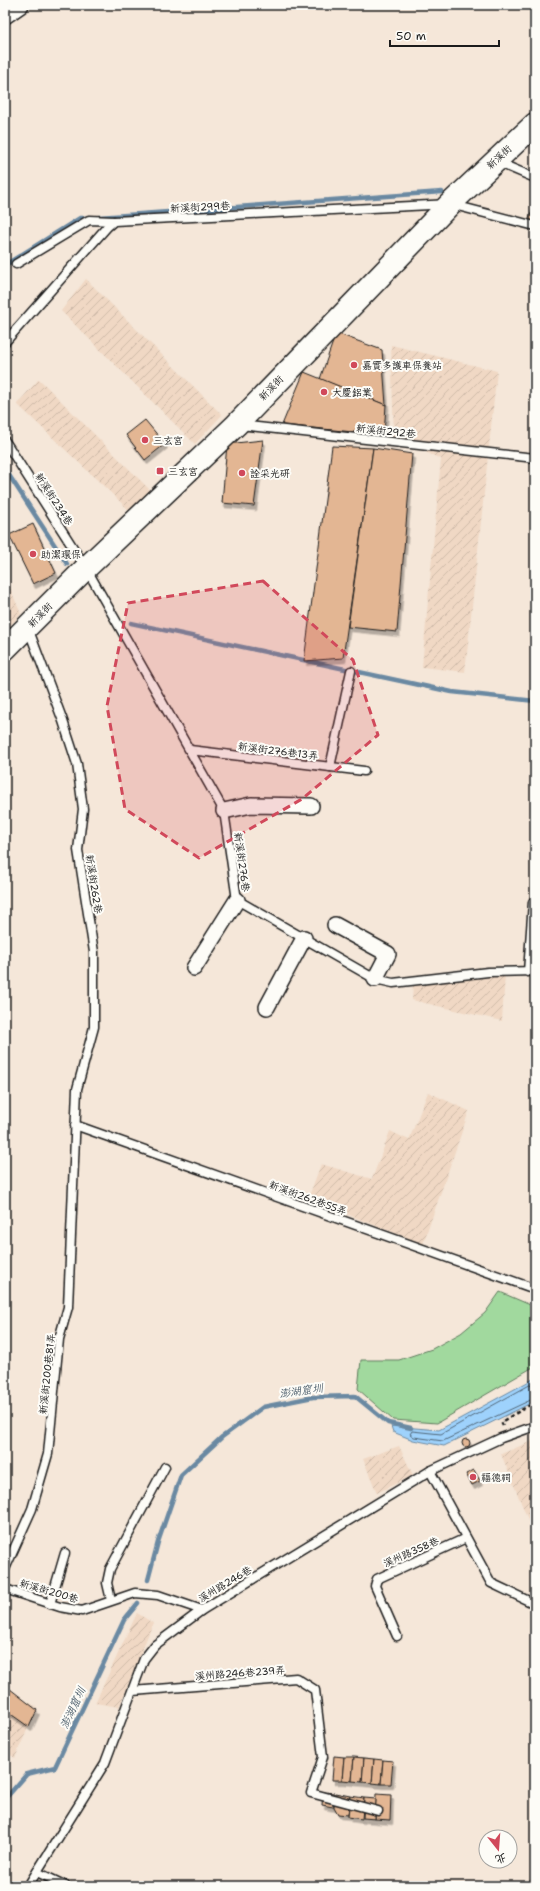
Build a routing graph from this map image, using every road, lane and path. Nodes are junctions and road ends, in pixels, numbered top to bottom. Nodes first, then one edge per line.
1 (21, 5) edge
2 (5, 16) edge
3 (535, 124) edge
4 (495, 161) junction
5 (535, 178) edge
6 (450, 204) junction
7 (114, 221) junction
8 (535, 226) edge
9 (16, 264) dead end
10 (5, 342) edge
11 (236, 425) junction
12 (5, 441) edge
13 (535, 458) edge
14 (86, 568) junction
15 (27, 628) junction
16 (5, 649) edge
17 (351, 671) dead end
18 (190, 750) junction
19 (330, 767) junction
20 (364, 771) dead end
21 (312, 806) dead end
22 (224, 811) junction
23 (237, 900) junction
24 (533, 902) dead end
25 (335, 925) dead end
26 (304, 938) junction
27 (194, 968) dead end
28 (532, 971) edge
29 (375, 979) junction
30 (267, 1007) dead end
31 (75, 1126) junction
32 (535, 1290) edge
33 (535, 1402) edge
34 (535, 1426) edge
35 (507, 1436) junction
36 (165, 1467) dead end
37 (430, 1471) junction
38 (466, 1538) junction
39 (65, 1553) dead end
40 (5, 1569) edge
41 (5, 1589) edge
42 (111, 1600) junction
43 (50, 1604) junction
44 (535, 1604) edge
45 (202, 1610) junction
46 (397, 1636) dead end
47 (133, 1691) junction
48 (378, 1811) dead end
49 (37, 1872) junction
50 (28, 1886) edge
51 (66, 1886) edge

1 - 2 street
3 - 4 street, 新溪街
4 - 5 lane
4 - 6 street, 新溪街
6 - 7 lane, 新溪街299巷
6 - 8 lane, 新溪街299巷
6 - 11 street, 新溪街
7 - 9 lane, 新溪街299巷
7 - 10 lane
11 - 13 lane, 新溪街292巷
11 - 14 street, 新溪街
12 - 14 lane, 新溪街234巷
14 - 15 street, 新溪街
14 - 18 lane, 新溪街276巷
15 - 16 street, 新溪街
15 - 31 lane, 新溪街262巷
17 - 19 lane
18 - 19 lane, 新溪街276巷13弄
18 - 22 lane, 新溪街276巷
19 - 20 lane, 新溪街276巷13弄
21 - 22 street
22 - 23 lane, 新溪街276巷
23 - 26 lane, 新溪街276巷
23 - 27 street
24 - 28 lane
25 - 29 street
26 - 29 lane, 新溪街276巷
26 - 30 street
28 - 29 lane, 新溪街276巷
31 - 32 lane, 新溪街262巷55弄
31 - 40 lane, 新溪街200巷81弄
33 - 35 path
34 - 35 lane, 溪州路246巷
35 - 37 lane, 溪州路246巷
36 - 42 lane
37 - 38 lane
37 - 45 lane, 溪州路246巷
38 - 44 lane
38 - 46 lane, 溪州路358巷
39 - 43 lane
41 - 43 lane, 新溪街200巷
42 - 43 lane, 新溪街200巷
42 - 45 lane, 新溪街200巷
45 - 47 lane, 溪州路246巷
47 - 48 lane, 溪州路246巷239弄
47 - 49 lane, 溪州路246巷
49 - 50 lane, 溪州路246巷
49 - 51 lane

